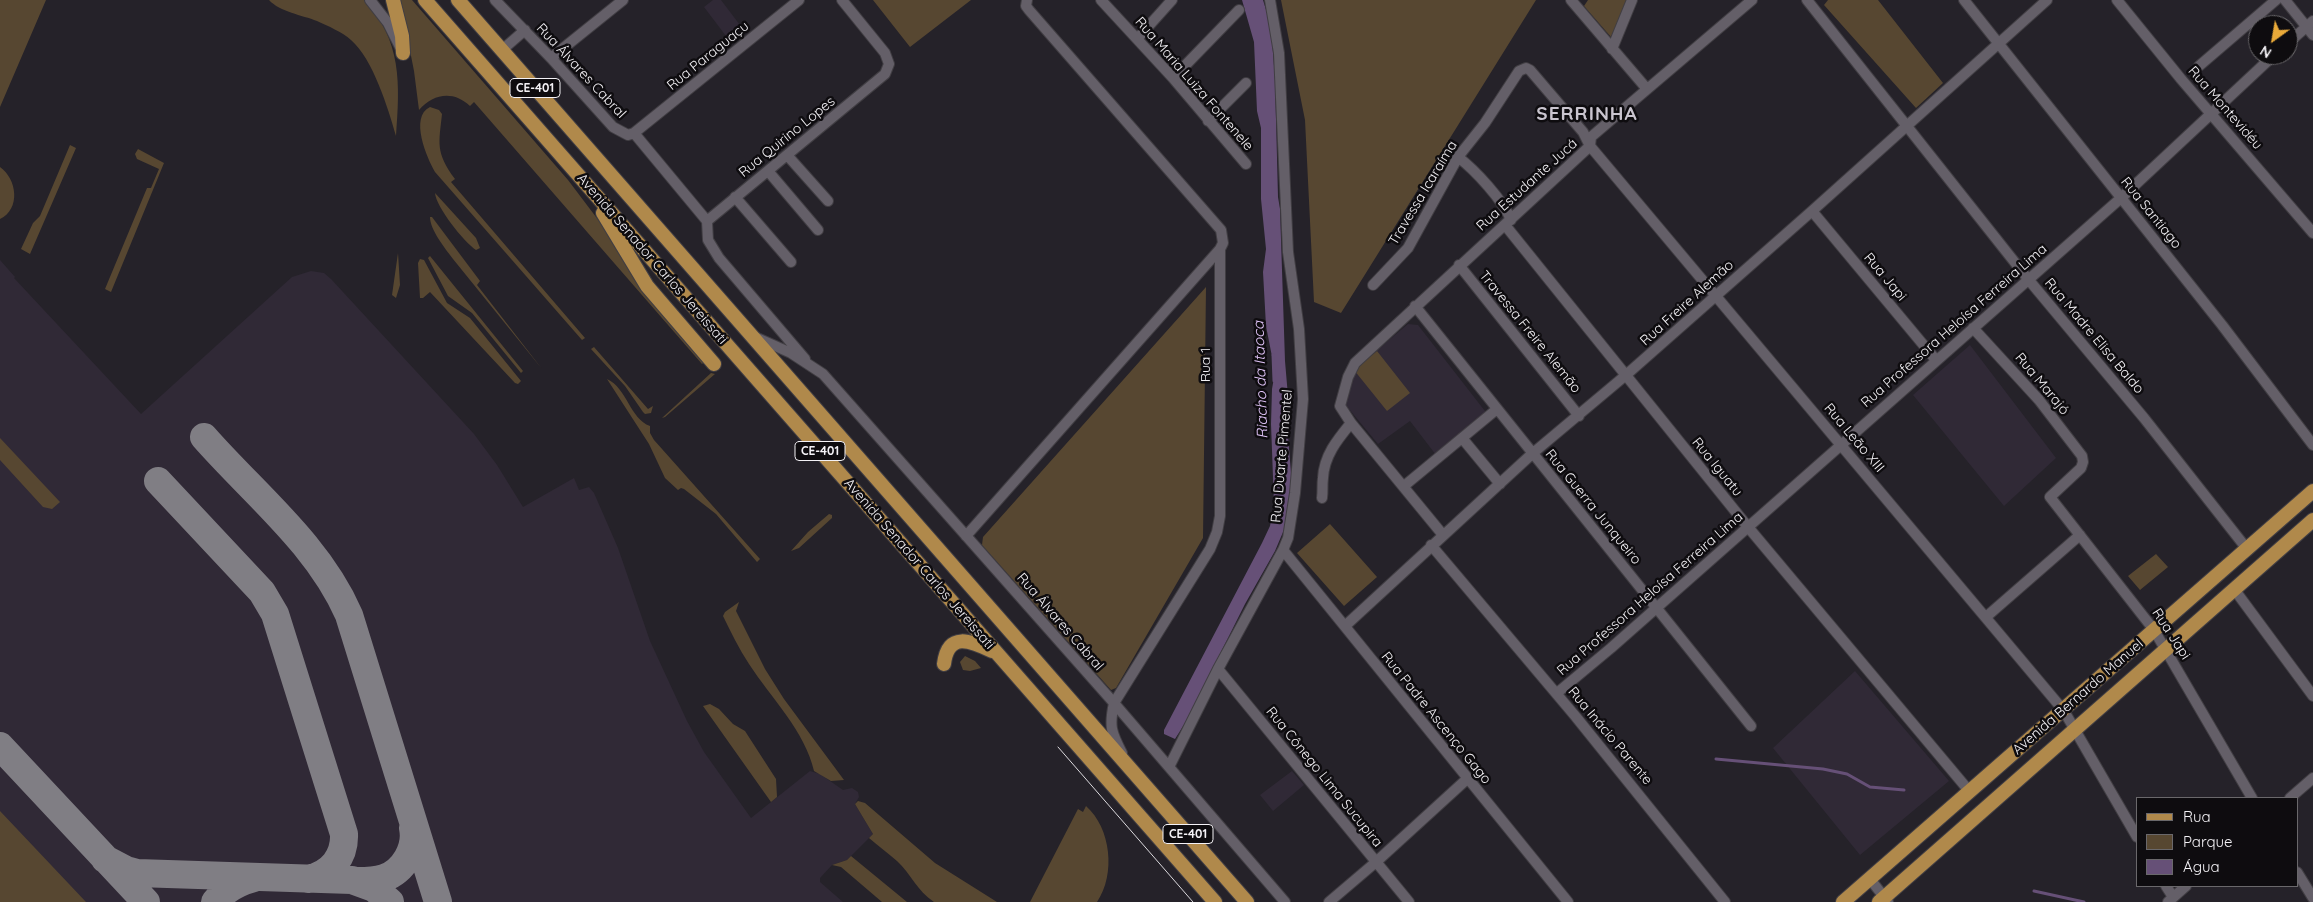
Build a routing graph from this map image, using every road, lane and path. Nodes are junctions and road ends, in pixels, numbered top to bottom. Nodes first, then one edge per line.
1 (370, 0) edge
2 (393, 0) edge
3 (425, 0) edge
4 (458, 0) edge
5 (495, 0) edge
6 (623, 0) edge
7 (799, 0) edge
8 (842, 0) edge
9 (1101, 0) edge
10 (1172, 0) edge
11 (1270, 0) edge
12 (1571, 0) edge
13 (1585, 0) edge
14 (1632, 0) edge
15 (1752, 0) edge
16 (1807, 0) edge
17 (1964, 0) edge
18 (2047, 0) edge
19 (2118, 0) edge
20 (2276, 0) edge
21 (2285, 0) edge
22 (1027, 1) edge
23 (1239, 10) dead end
24 (1580, 10) junction
25 (2311, 28) edge
26 (524, 30) junction
27 (2298, 36) edge
28 (1137, 38) junction
29 (1999, 43) junction
30 (1612, 49) junction
31 (502, 50) junction
32 (403, 53) joint
33 (551, 58) junction
34 (2263, 65) edge
35 (2199, 66) dead end
36 (1530, 70) joint
37 (1172, 78) junction
38 (1246, 83) dead end
39 (1647, 89) junction
40 (2212, 114) junction
41 (1208, 121) junction
42 (1906, 125) junction
43 (634, 133) junction
44 (1590, 146) junction
45 (787, 155) junction
46 (1458, 157) junction
47 (1246, 164) dead end
48 (768, 171) junction
49 (583, 180) junction
50 (735, 198) junction
51 (2121, 198) junction
52 (828, 201) dead end
53 (1812, 212) junction
54 (707, 221) junction
55 (1508, 222) junction
56 (818, 230) dead end
57 (2313, 233) edge
58 (1220, 248) junction
59 (791, 262) dead end
60 (1459, 265) junction
61 (2028, 279) junction
62 (1373, 286) dead end
63 (1716, 295) junction
64 (1415, 306) junction
65 (1973, 328) junction
66 (754, 337) junction
67 (1936, 360) junction
68 (714, 364) dead end
69 (810, 365) junction
70 (1626, 376) junction
71 (1497, 409) junction
72 (1579, 416) junction
73 (1351, 423) junction
74 (1462, 438) junction
75 (1841, 444) junction
76 (2313, 445) edge
77 (1533, 453) junction
78 (1500, 484) junction
79 (1404, 486) junction
80 (2313, 491) edge
81 (2050, 497) joint
82 (1322, 498) dead end
83 (2313, 520) edge
84 (1748, 527) junction
85 (2080, 534) junction
86 (1443, 535) junction
87 (966, 536) junction
88 (1431, 545) junction
89 (2246, 549) junction
90 (1283, 550) junction
91 (2234, 589) junction
92 (1656, 608) junction
93 (1986, 617) junction
94 (1346, 626) junction
95 (2154, 630) junction
96 (2165, 648) junction
97 (998, 654) junction
98 (944, 664) dead end
99 (1218, 669) junction
100 (1557, 693) junction
101 (2313, 696) edge
102 (1114, 703) junction
103 (2064, 711) junction
104 (1751, 726) dead end
105 (2075, 729) junction
106 (1129, 767) junction
107 (1170, 767) junction
108 (2313, 778) edge
109 (1467, 779) junction
110 (1970, 792) junction
111 (2251, 797) edge
112 (2291, 797) edge
113 (2136, 835) edge
114 (1376, 862) junction
115 (2298, 874) edge
116 (1870, 879) junction
117 (2166, 887) edge
118 (2185, 887) edge
119 (2313, 898) edge
120 (1884, 900) edge
121 (2170, 900) edge
122 (1215, 902) edge
123 (1247, 902) edge
124 (1285, 902) edge
125 (1329, 902) edge
126 (1409, 902) edge
127 (1568, 902) edge
128 (1726, 902) edge
129 (1843, 902) edge

1 - 32 street
2 - 32 main road
3 - 49 main road, Avenida Senador Carlos Jereissati / CE-401
4 - 31 main road, Avenida Senador Carlos Jereissati / CE-401
5 - 26 street, Rua Álvares Cabral
6 - 33 street
7 - 43 street, Rua Paraguaçu
8 - 45 street, Rua Quirino Lopes
9 - 28 street, Rua Maria Luiza Fontenele
10 - 28 street
11 - 90 street, Rua Duarte Pimentel
12 - 24 street
13 - 24 street
14 - 30 street
15 - 39 street, Rua Estudante Jucá
16 - 42 street, Rua Madre Elisa Baldo
17 - 29 street, Rua Santiago
18 - 29 street, Rua Freire Alemão
19 - 40 street, Rua Montevidéu
20 - 35 street
21 - 25 street
22 - 58 street, Rua 1
23 - 37 street
24 - 30 street
25 - 27 street
26 - 31 street
26 - 33 street, Rua Álvares Cabral
28 - 37 street, Rua Maria Luiza Fontenele
29 - 42 street, Rua Freire Alemão
29 - 51 street, Rua Santiago
30 - 39 street
31 - 66 main road, Avenida Senador Carlos Jereissati / CE-401
33 - 43 street, Rua Álvares Cabral
34 - 40 street, Rua Professora Heloísa Ferreira Lima
36 - 44 street, Rua Leão XIII
36 - 46 street, Travessa Icaraíma
37 - 41 street, Rua Maria Luiza Fontenele
38 - 41 street
39 - 44 street, Rua Estudante Jucá
40 - 51 street, Rua Professora Heloísa Ferreira Lima
40 - 57 street, Rua Montevidéu
41 - 47 street, Rua Maria Luiza Fontenele
42 - 53 street, Rua Freire Alemão
42 - 61 street, Rua Madre Elisa Baldo
43 - 54 street, Rua Álvares Cabral
44 - 55 street, Rua Estudante Jucá
44 - 63 street, Rua Leão XIII
45 - 48 street, Rua Quirino Lopes
45 - 52 street
46 - 55 street, Rua Iguatu
46 - 62 street, Travessa Icaraíma
48 - 50 street, Rua Quirino Lopes
48 - 56 street
49 - 68 main road
49 - 97 main road, Avenida Senador Carlos Jereissati / CE-401
50 - 54 street, Rua Quirino Lopes
50 - 59 street
51 - 61 street, Rua Professora Heloísa Ferreira Lima
51 - 76 street, Rua Santiago
53 - 63 street, Rua Freire Alemão
53 - 67 street, Rua Japi
54 - 69 street, Rua Álvares Cabral
55 - 60 street, Rua Estudante Jucá
55 - 70 street, Rua Iguatu
58 - 87 street
58 - 102 street, Rua 1
60 - 64 street, Rua Estudante Jucá
60 - 72 street, Travessa Freire Alemão
61 - 65 street, Rua Professora Heloísa Ferreira Lima
61 - 89 street, Rua Madre Elisa Baldo
63 - 70 street, Rua Freire Alemão
63 - 75 street, Rua Leão XIII
64 - 71 street, Rua Guerra Junqueiro
64 - 73 street, Rua Estudante Jucá
65 - 67 street, Rua Professora Heloísa Ferreira Lima
65 - 81 street, Rua Marajó
66 - 69 street, Rua Álvares Cabral
66 - 106 main road, Avenida Senador Carlos Jereissati / CE-401
67 - 75 street, Rua Professora Heloísa Ferreira Lima
69 - 87 street, Rua Álvares Cabral
70 - 72 street, Rua Freire Alemão
70 - 84 street, Rua Iguatu
71 - 74 street
71 - 77 street, Rua Guerra Junqueiro
72 - 77 street, Rua Freire Alemão
73 - 79 street
73 - 82 street
74 - 78 street
74 - 79 street
75 - 84 street, Rua Professora Heloísa Ferreira Lima
75 - 93 street, Rua Leão XIII
77 - 78 street, Rua Freire Alemão
77 - 92 street, Rua Guerra Junqueiro
78 - 86 street, Rua Freire Alemão
79 - 86 street
80 - 89 main road, Avenida Bernardo Manuel
81 - 85 street, Rua Japi
83 - 91 main road, Avenida Bernardo Manuel
84 - 92 street, Rua Professora Heloísa Ferreira Lima
84 - 110 street, Rua Iguatu
85 - 93 street
85 - 95 street, Rua Japi
86 - 88 street, Rua Freire Alemão
87 - 102 street, Rua Álvares Cabral
88 - 94 street, Rua Freire Alemão
88 - 100 street, Rua Inácio Parente
89 - 95 main road, Avenida Bernardo Manuel
90 - 94 street, Rua Padre Ascenço Gago
90 - 99 street, Rua Duarte Pimentel
91 - 96 main road, Avenida Bernardo Manuel
91 - 101 street
92 - 100 street, Rua Professora Heloísa Ferreira Lima
92 - 104 street, Rua Guerra Junqueiro
93 - 103 street, Rua Leão XIII
94 - 109 street, Rua Padre Ascenço Gago
95 - 96 street, Rua Japi
95 - 103 main road, Avenida Bernardo Manuel
96 - 105 main road, Avenida Bernardo Manuel
96 - 111 street, Rua Japi
97 - 98 main road
97 - 122 main road, Avenida Senador Carlos Jereissati / CE-401
99 - 107 street, Rua Duarte Pimentel
99 - 114 street, Rua Cônego Lima Sucupira
100 - 128 street, Rua Inácio Parente
102 - 106 street, Rua 1
102 - 107 street, Rua Álvares Cabral
103 - 105 street, Rua Leão XIII
103 - 110 main road, Avenida Bernardo Manuel
105 - 113 street, Rua Leão XIII
105 - 120 main road, Avenida Bernardo Manuel
106 - 123 main road, Avenida Senador Carlos Jereissati / CE-401
107 - 124 street, Rua Álvares Cabral
108 - 112 street
109 - 114 street
109 - 127 street, Rua Padre Ascenço Gago
110 - 116 main road, Avenida Bernardo Manuel
114 - 125 street
114 - 126 street, Rua Cônego Lima Sucupira
115 - 119 street
116 - 120 street
116 - 129 main road, Avenida Bernardo Manuel
117 - 121 street
118 - 121 street

